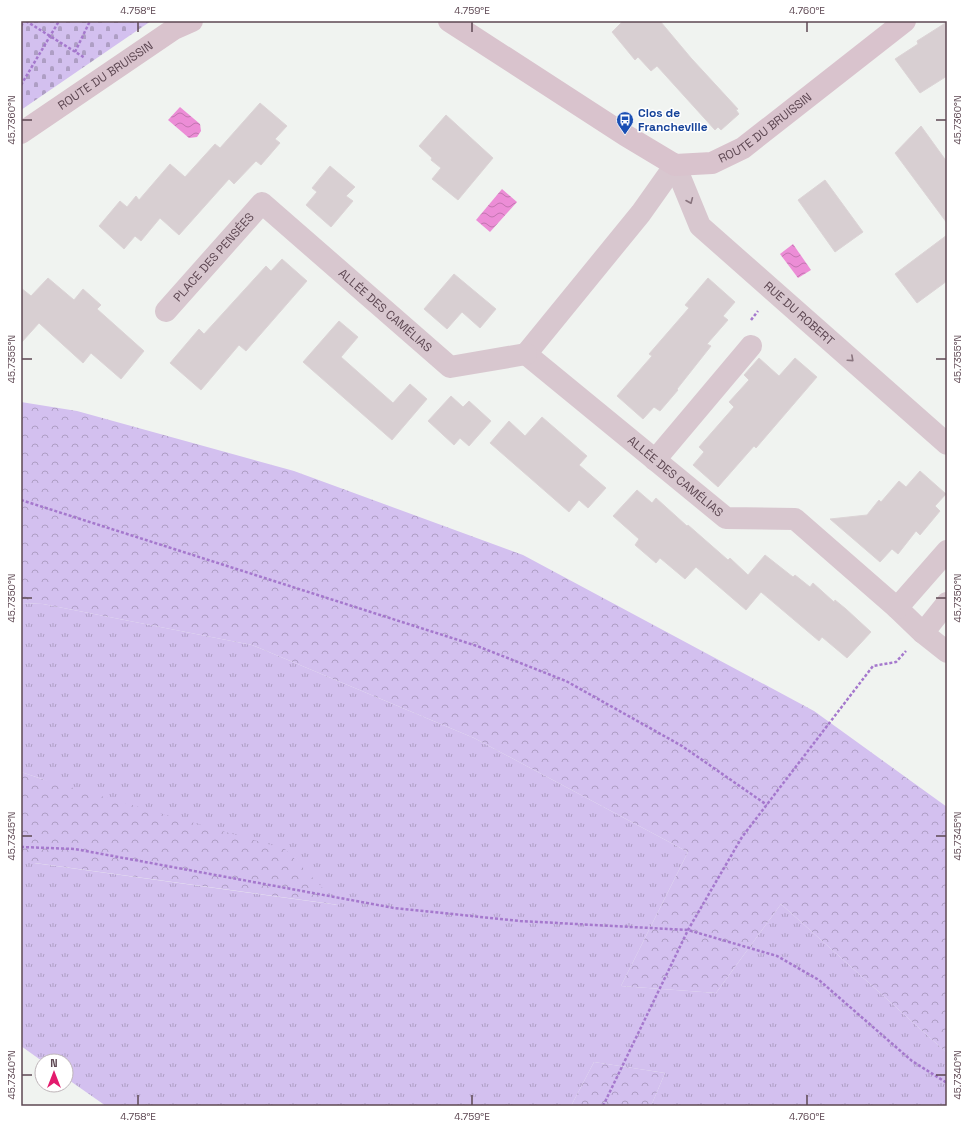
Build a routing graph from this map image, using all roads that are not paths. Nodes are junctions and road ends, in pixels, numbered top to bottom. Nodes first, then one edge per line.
1 (192, 21) edge
2 (449, 21) edge
3 (905, 21) edge
4 (21, 133) edge
5 (675, 165) junction
6 (262, 203) joint
7 (166, 311) dead end
8 (751, 346) dead end
9 (526, 354) junction
10 (947, 444) edge
11 (655, 460) junction
12 (947, 551) edge
13 (947, 603) edge
14 (898, 608) junction
15 (923, 633) junction
16 (947, 652) edge

1 - 4 street, ROUTE DU BRUISSIN
2 - 5 street
3 - 5 street, ROUTE DU BRUISSIN
5 - 9 street
5 -> 10 street, RUE DU ROBERT
6 - 7 street, PLACE DES PENSÉES
6 - 9 street, ALLÉE DES CAMÉLIAS
8 - 11 street
9 - 11 street, ALLÉE DES CAMÉLIAS
11 - 14 street, ALLÉE DES CAMÉLIAS
12 - 14 street
13 - 15 street
14 - 15 street, ALLÉE DES CAMÉLIAS
15 - 16 street, ALLÉE DES CAMÉLIAS

